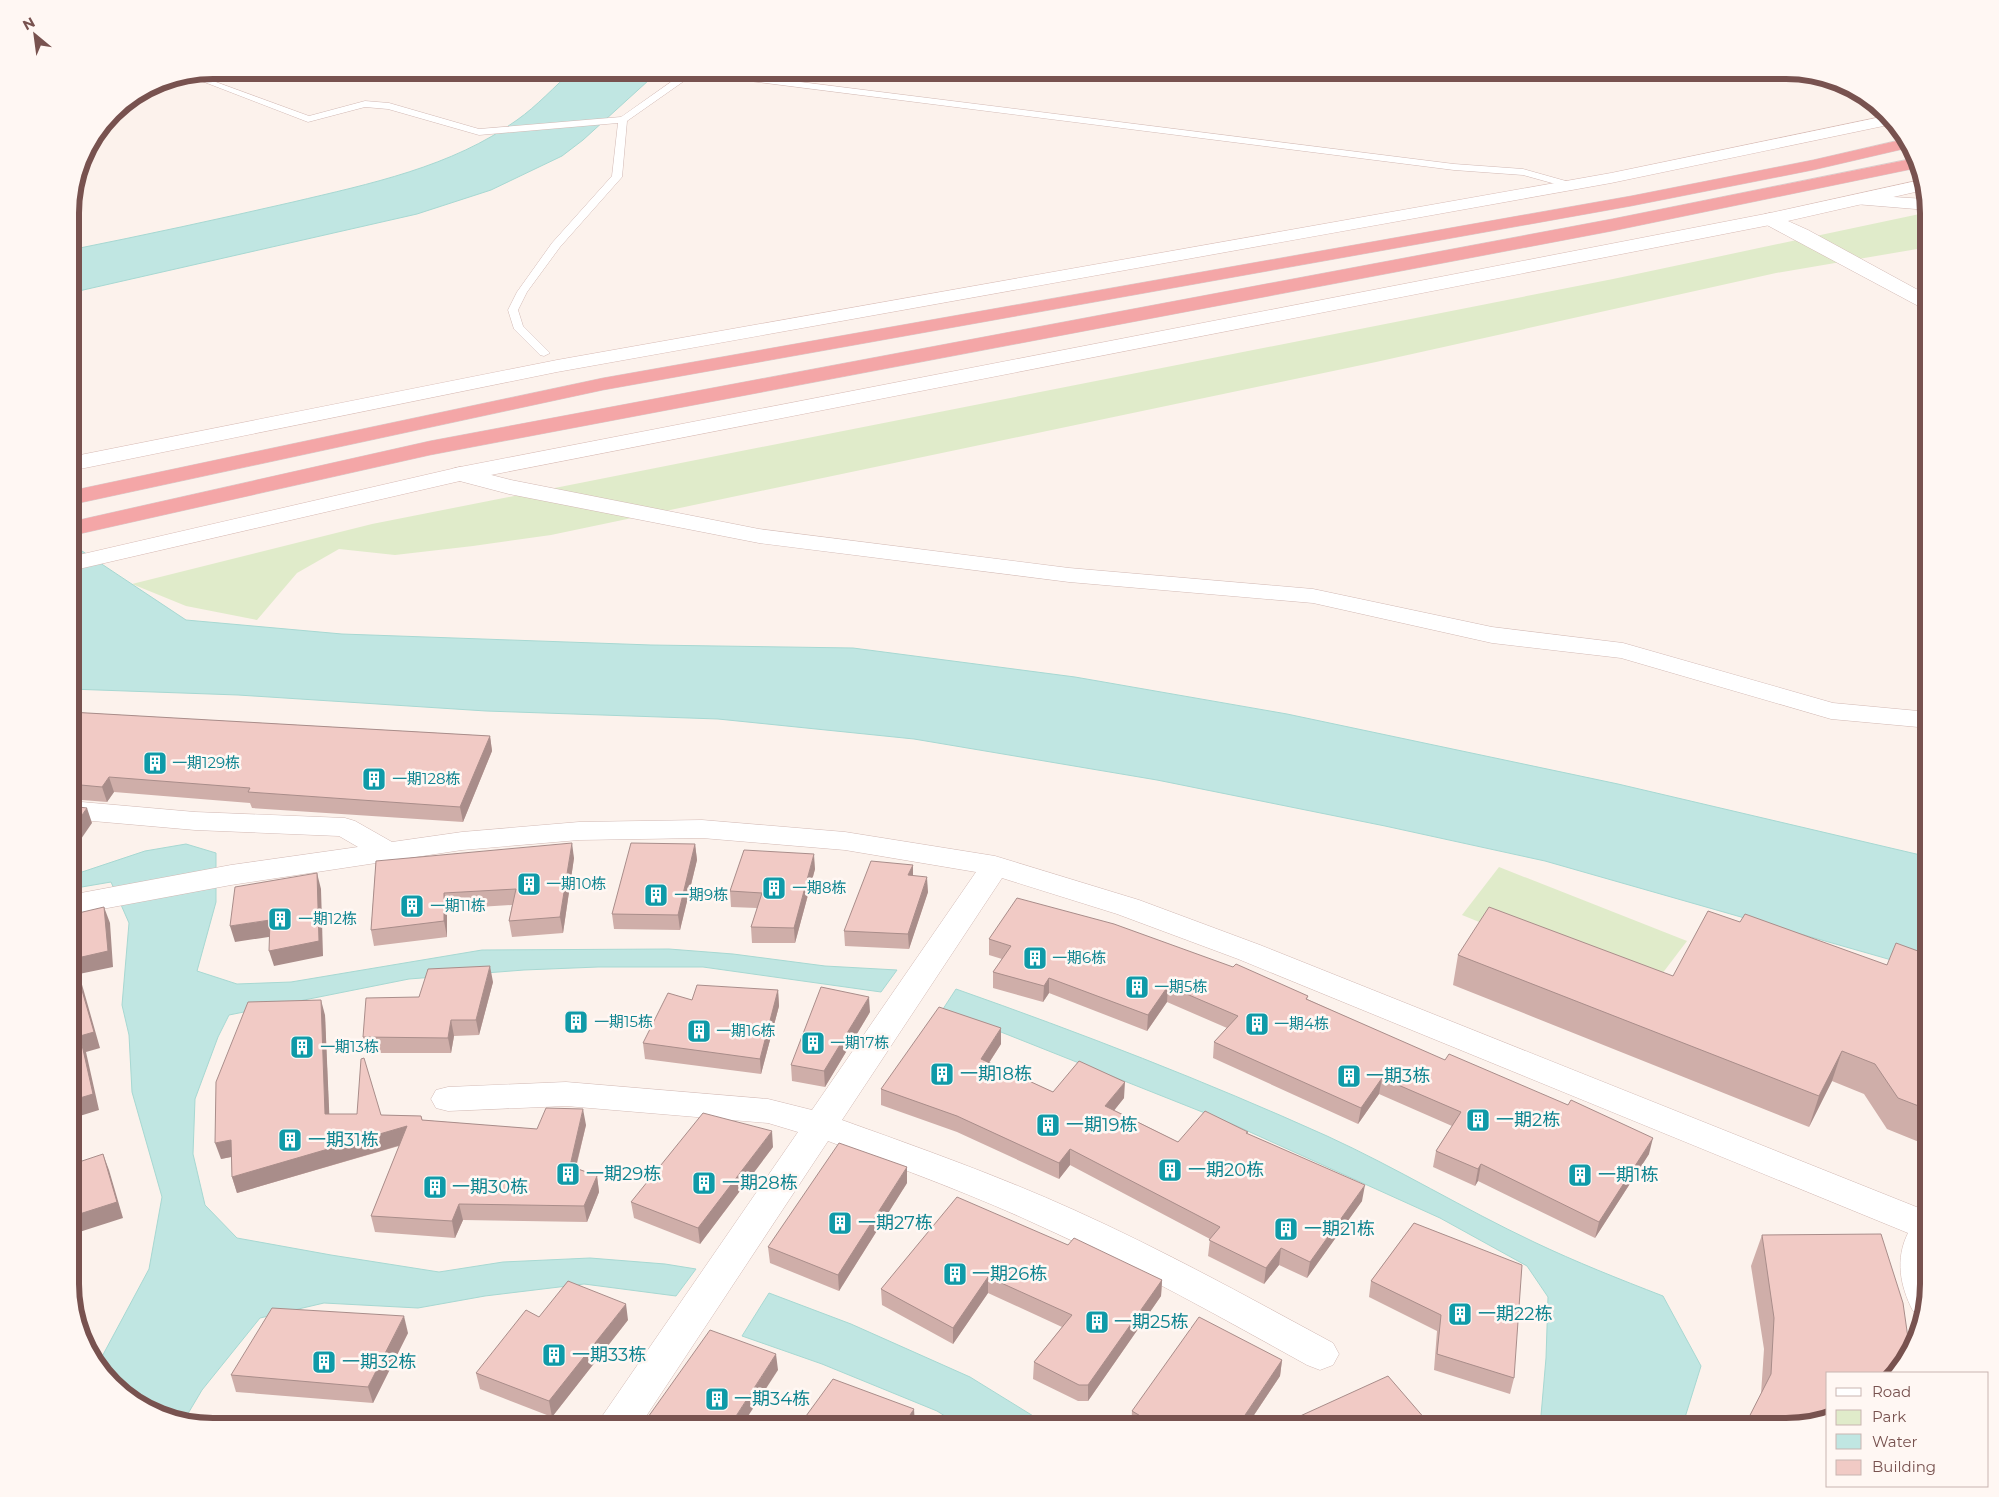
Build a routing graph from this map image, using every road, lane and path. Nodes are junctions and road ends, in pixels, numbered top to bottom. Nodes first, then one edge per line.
1 (202, 79) edge
2 (681, 79) edge
3 (755, 79) edge
4 (623, 120) junction
5 (1884, 121) edge
6 (1901, 145) edge
7 (1911, 164) edge
8 (1570, 185) junction
9 (1918, 186) edge
10 (1861, 200) junction
11 (1920, 204) edge
12 (1770, 220) junction
13 (1920, 299) edge
14 (544, 353) dead end
15 (79, 462) edge
16 (460, 474) junction
17 (79, 496) edge
18 (79, 527) edge
19 (79, 562) edge
20 (1920, 719) edge
21 (79, 811) edge
22 (388, 852) junction
23 (995, 866) junction
24 (79, 903) edge
25 (448, 1099) dead end
26 (820, 1124) junction
27 (1920, 1223) edge
28 (1920, 1247) edge
29 (1920, 1282) edge
30 (1320, 1354) dead end
31 (623, 1418) edge

1 - 4 lane
2 - 4 lane
3 - 8 lane
4 - 14 lane
5 - 8 street
6 - 17 highway
7 - 18 highway
8 - 15 street
9 - 10 street
10 - 11 street
10 - 12 street
12 - 13 street
12 - 16 street
16 - 19 street
16 - 20 street
21 - 22 street
22 - 23 street
22 - 24 street
23 - 26 street
23 - 27 street
25 - 26 street
26 - 30 street
26 - 31 street
28 - 29 street

